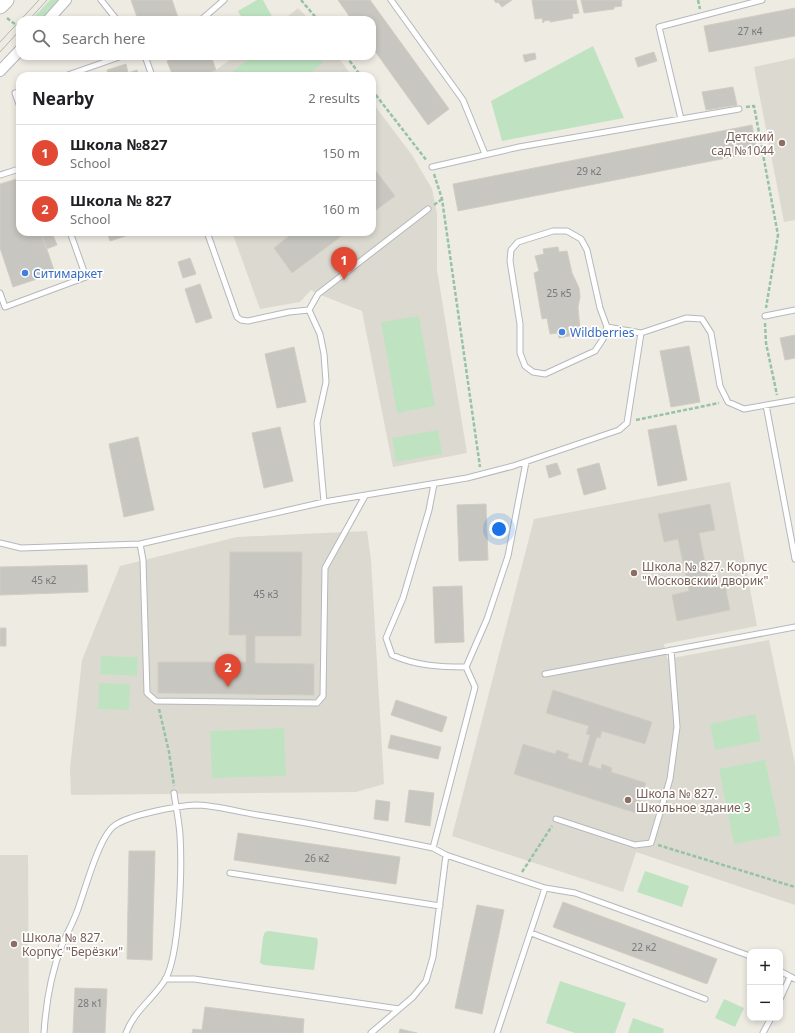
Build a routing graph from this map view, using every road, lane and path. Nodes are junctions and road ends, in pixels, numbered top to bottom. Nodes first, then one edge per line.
1 (6, 0) edge
2 (66, 0) edge
3 (101, 0) edge
4 (224, 0) edge
5 (301, 0) edge
6 (391, 0) edge
7 (762, 0) edge
8 (3, 12) edge
9 (52, 16) edge
10 (114, 16) edge
11 (206, 16) edge
12 (315, 16) edge
13 (16, 24) edge
14 (16, 54) edge
15 (111, 60) edge
16 (146, 60) edge
17 (349, 60) edge
18 (0, 71) edge
19 (76, 72) edge
20 (151, 72) edge
21 (358, 72) edge
22 (376, 95) edge
23 (739, 108) joint
24 (681, 119) junction
25 (485, 154) junction
26 (432, 167) junction
27 (16, 170) dead end
28 (0, 175) edge
29 (428, 209) dead end
30 (71, 236) edge
31 (208, 236) edge
32 (0, 293) edge
33 (309, 310) junction
34 (795, 310) edge
35 (765, 316) junction
36 (607, 326) junction
37 (640, 332) junction
38 (795, 400) edge
39 (728, 402) junction
40 (779, 403) junction
41 (766, 405) junction
42 (627, 424) junction
43 (526, 462) junction
44 (481, 474) junction
45 (434, 484) junction
46 (365, 496) junction
47 (324, 502) junction
48 (0, 543) edge
49 (140, 544) junction
50 (795, 559) edge
51 (795, 627) edge
52 (671, 650) junction
53 (466, 667) junction
54 (545, 674) dead end
55 (156, 701) junction
56 (174, 793) joint
57 (176, 808) junction
58 (556, 819) joint
59 (651, 843) junction
60 (433, 848) junction
61 (446, 855) junction
62 (230, 873) dead end
63 (518, 878) junction
64 (795, 887) edge
65 (545, 888) junction
66 (440, 906) junction
67 (531, 933) junction
68 (747, 955) edge
69 (783, 973) edge
70 (790, 977) junction
71 (166, 979) junction
72 (795, 979) edge
73 (783, 992) edge
74 (705, 999) dead end
75 (399, 1009) junction
76 (769, 1021) edge
77 (44, 1033) edge
78 (126, 1033) edge
79 (371, 1033) edge
80 (497, 1033) edge
81 (763, 1033) edge

1 - 8 main road
2 - 9 street
3 - 10 lane
4 - 11 lane
5 - 12 path
6 - 25 lane
7 - 24 lane
8 - 13 path
14 - 18 street
15 - 19 lane
16 - 20 lane
17 - 21 path
22 - 26 path
23 - 24 lane
23 - 35 path
24 - 25 lane
25 - 26 lane
26 - 44 path
27 - 28 lane
29 - 33 lane
30 - 32 lane
31 - 33 lane
33 - 47 lane
34 - 35 lane
35 - 40 path
36 - 36 lane
36 - 37 lane
37 - 39 lane
37 - 42 lane
38 - 40 lane
39 - 41 lane
39 - 42 path
40 - 41 lane
41 - 50 lane
42 - 43 lane
43 - 44 lane
43 - 53 lane
44 - 45 lane
45 - 46 lane
45 - 53 lane
46 - 47 lane
46 - 55 lane
47 - 49 lane
48 - 49 lane
49 - 55 lane
51 - 52 lane
52 - 54 lane
52 - 59 lane
53 - 60 lane
55 - 56 path
56 - 57 lane
57 - 60 lane
57 - 71 lane
57 - 77 lane
58 - 59 lane
58 - 63 path
59 - 64 path
60 - 61 lane
61 - 63 lane
61 - 66 lane
62 - 66 lane
63 - 65 lane
65 - 67 lane
65 - 68 lane
66 - 75 lane
67 - 74 lane
67 - 80 lane
69 - 70 lane
70 - 72 lane
70 - 73 lane
71 - 75 lane
71 - 78 lane
75 - 79 lane
76 - 81 lane

